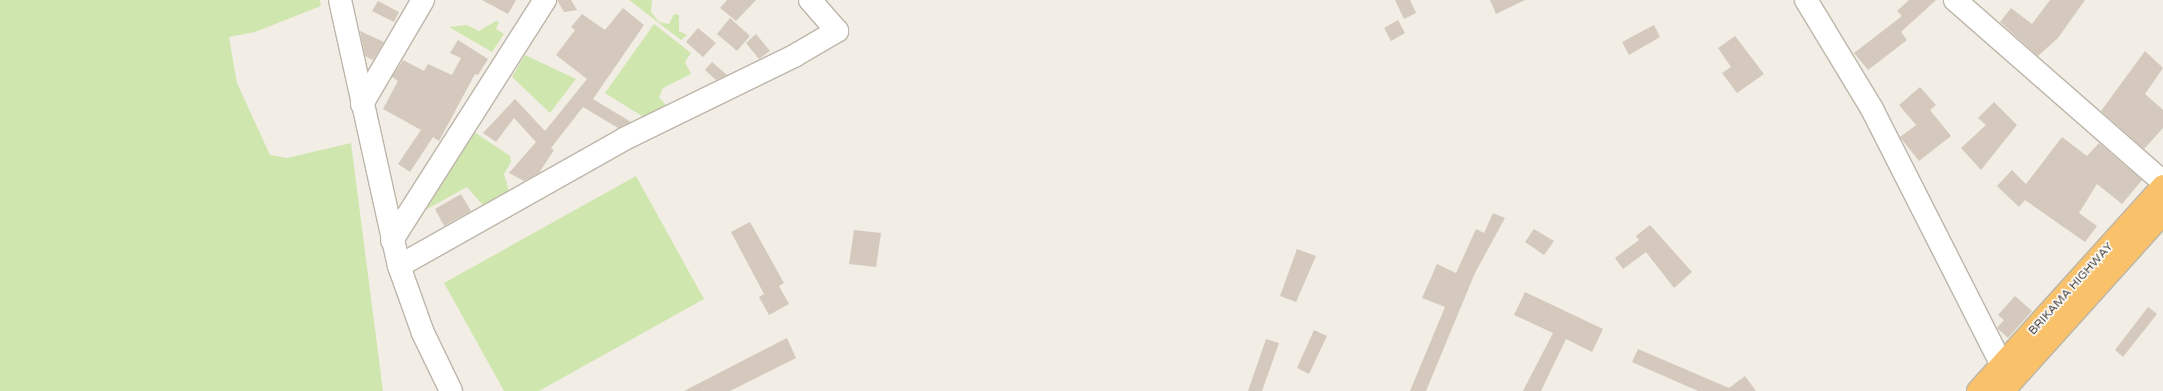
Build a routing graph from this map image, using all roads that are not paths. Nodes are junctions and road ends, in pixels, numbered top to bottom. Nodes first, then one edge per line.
1 (340, 0) edge
2 (423, 0) edge
3 (545, 0) edge
4 (810, 0) edge
5 (1806, 0) edge
6 (1955, 0) edge
7 (362, 104) junction
8 (2163, 182) edge
9 (2163, 186) edge
10 (2163, 213) edge
11 (392, 240) junction
12 (399, 266) junction
13 (2002, 365) junction
14 (451, 391) edge
15 (1978, 391) edge
16 (2003, 391) edge

1 - 7 street
2 - 7 street
3 - 11 street
4 - 12 street
5 - 13 street
6 - 8 street
7 - 11 street
9 - 13 highway, BRIKAMA HIGHWAY
10 - 16 highway, BRIKAMA HIGHWAY
11 - 12 street
12 - 14 street
13 - 15 highway, BRIKAMA HIGHWAY

